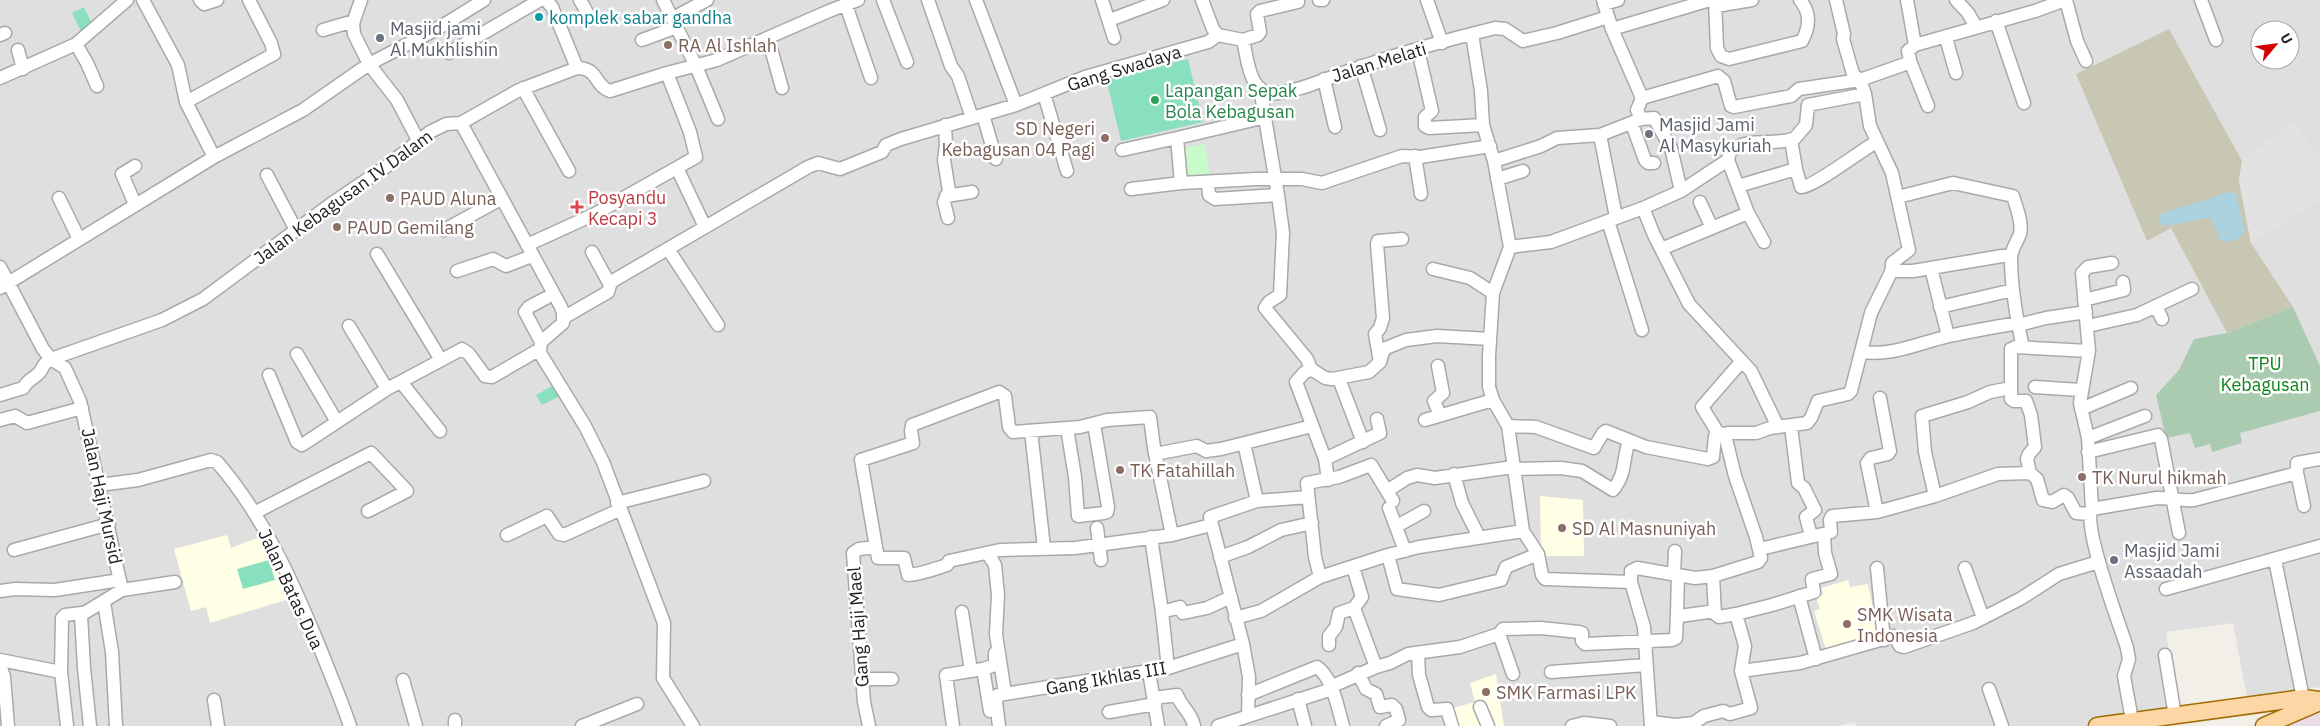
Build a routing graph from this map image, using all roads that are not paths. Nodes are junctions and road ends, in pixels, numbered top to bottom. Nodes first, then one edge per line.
1 (127, 0) edge
2 (143, 0) edge
3 (200, 0) edge
4 (216, 0) edge
5 (249, 0) edge
6 (361, 0) edge
7 (484, 0) edge
8 (540, 0) edge
9 (546, 0) edge
10 (580, 0) edge
11 (663, 0) edge
12 (707, 0) edge
13 (858, 0) edge
14 (883, 0) edge
15 (928, 0) edge
16 (976, 0) edge
17 (1102, 0) edge
18 (1163, 0) edge
19 (1202, 0) edge
20 (1319, 0) edge
21 (1323, 0) edge
22 (1427, 0) edge
23 (1618, 0) edge
24 (1752, 0) edge
25 (1800, 0) edge
26 (1837, 0) edge
27 (1907, 0) edge
28 (1956, 0) edge
29 (2066, 0) edge
30 (2201, 0) edge
31 (1298, 2) dead end
32 (1603, 2) edge
33 (1714, 2) edge
34 (466, 4) edge
35 (846, 4) junction
36 (827, 5) edge
37 (589, 16) dead end
38 (1115, 18) dead end
39 (354, 21) junction
40 (1996, 21) junction
41 (675, 22) junction
42 (1610, 23) junction
43 (1976, 27) junction
44 (323, 30) dead end
45 (1472, 34) junction
46 (1218, 35) junction
47 (768, 38) junction
48 (1114, 38) dead end
49 (1946, 38) junction
50 (642, 40) dead end
51 (1243, 40) junction
52 (2216, 40) dead end
53 (1442, 43) junction
54 (76, 44) junction
55 (1915, 46) junction
56 (18, 50) dead end
57 (1418, 50) junction
58 (449, 53) dead end
59 (2086, 61) dead end
60 (907, 62) dead end
61 (1910, 62) junction
62 (369, 64) junction
63 (696, 66) junction
64 (1361, 66) junction
65 (578, 68) junction
66 (23, 69) junction
67 (667, 73) junction
68 (1956, 74) dead end
69 (0, 78) edge
70 (871, 78) dead end
71 (1324, 79) junction
72 (1860, 80) junction
73 (97, 86) dead end
74 (523, 88) junction
75 (782, 88) dead end
76 (1260, 88) junction
77 (1044, 94) junction
78 (1865, 94) junction
79 (1642, 98) junction
80 (186, 102) junction
81 (2024, 103) dead end
82 (1016, 105) junction
83 (1928, 106) dead end
84 (977, 116) junction
85 (1266, 117) junction
86 (718, 119) dead end
87 (1636, 122) junction
88 (461, 123) junction
89 (945, 125) junction
90 (1483, 125) junction
91 (1335, 126) dead end
92 (1380, 130) dead end
93 (1600, 135) junction
94 (1177, 138) junction
95 (1791, 140) junction
96 (419, 142) junction
97 (1876, 142) junction
98 (1490, 146) junction
99 (1122, 150) dead end
100 (1415, 156) junction
101 (214, 157) junction
102 (996, 159) dead end
103 (1728, 160) junction
104 (1494, 161) junction
105 (1654, 163) dead end
106 (135, 166) dead end
107 (677, 168) junction
108 (1796, 169) junction
109 (1067, 170) dead end
110 (569, 171) dead end
111 (1523, 171) dead end
112 (267, 175) dead end
113 (1277, 178) junction
114 (1497, 179) junction
115 (1181, 183) junction
116 (1208, 183) junction
117 (1738, 186) junction
118 (1131, 189) dead end
119 (972, 192) dead end
120 (1421, 194) dead end
121 (1278, 195) junction
122 (1689, 195) junction
123 (946, 196) junction
124 (1898, 197) junction
125 (59, 198) dead end
126 (501, 199) junction
127 (135, 204) junction
128 (1643, 208) junction
129 (1748, 213) junction
130 (948, 218) dead end
131 (1612, 219) junction
132 (706, 227) junction
133 (1712, 228) junction
134 (296, 230) junction
135 (444, 230) dead end
136 (79, 239) junction
137 (1402, 239) dead end
138 (1764, 242) dead end
139 (1510, 247) junction
140 (668, 249) junction
141 (1661, 249) junction
142 (529, 251) junction
143 (592, 252) dead end
144 (377, 254) dead end
145 (2011, 256) junction
146 (2112, 263) dead end
147 (0, 267) edge
148 (1892, 268) junction
149 (1931, 268) junction
150 (1433, 269) dead end
151 (458, 271) dead end
152 (2123, 282) dead end
153 (610, 285) junction
154 (4, 286) edge
155 (2192, 289) dead end
156 (1495, 290) junction
157 (2013, 290) junction
158 (546, 298) dead end
159 (2085, 306) junction
160 (2156, 306) junction
161 (1940, 307) junction
162 (563, 318) junction
163 (2162, 319) dead end
164 (2018, 324) junction
165 (718, 325) dead end
166 (349, 326) dead end
167 (2088, 326) junction
168 (1642, 330) dead end
169 (1948, 336) junction
170 (1490, 339) junction
171 (540, 346) junction
172 (2015, 347) junction
173 (2089, 351) junction
174 (1862, 352) junction
175 (297, 354) dead end
176 (51, 359) junction
177 (441, 360) junction
178 (1380, 362) junction
179 (1741, 362) junction
180 (1438, 366) dead end
181 (1311, 369) junction
182 (269, 375) dead end
183 (1339, 379) junction
184 (401, 382) junction
185 (2035, 387) dead end
186 (2011, 388) junction
187 (2131, 388) dead end
188 (386, 389) junction
189 (2080, 390) junction
190 (0, 395) edge
191 (1880, 398) dead end
192 (1493, 400) junction
193 (82, 408) junction
194 (2080, 409) junction
195 (1440, 415) junction
196 (2146, 416) dead end
197 (1377, 419) dead end
198 (0, 420) edge
199 (1425, 420) dead end
200 (337, 422) junction
201 (1094, 424) junction
202 (1312, 426) junction
203 (1508, 426) junction
204 (1785, 427) junction
205 (1067, 428) junction
206 (1030, 430) junction
207 (440, 431) dead end
208 (1721, 434) junction
209 (2088, 438) junction
210 (1629, 441) junction
211 (1363, 442) junction
212 (1244, 443) junction
213 (2088, 452) junction
214 (1155, 454) junction
215 (2320, 458) edge
216 (1324, 459) junction
217 (1513, 468) junction
218 (2297, 472) junction
219 (2030, 473) junction
220 (1454, 474) junction
221 (1328, 480) junction
222 (704, 481) dead end
223 (99, 485) junction
224 (1935, 496) junction
225 (1308, 497) junction
226 (2171, 499) junction
227 (1389, 500) junction
228 (1257, 501) junction
229 (618, 506) junction
230 (2304, 506) dead end
231 (368, 511) dead end
232 (1424, 511) dead end
233 (1877, 512) junction
234 (2091, 512) junction
235 (254, 513) junction
236 (1312, 523) junction
237 (109, 524) junction
238 (1211, 525) junction
239 (1397, 526) junction
240 (1097, 528) dead end
241 (1524, 531) junction
242 (2179, 533) dead end
243 (1172, 535) junction
244 (1817, 535) junction
245 (506, 536) dead end
246 (1151, 537) junction
247 (1479, 537) junction
248 (1098, 545) junction
249 (876, 546) junction
250 (2320, 546) edge
251 (1044, 548) junction
252 (1760, 549) junction
253 (14, 550) dead end
254 (1405, 551) junction
255 (1675, 551) dead end
256 (988, 554) junction
257 (1538, 554) junction
258 (1388, 555) junction
259 (1220, 557) junction
260 (1101, 560) dead end
261 (2275, 560) junction
262 (2098, 562) junction
263 (1353, 567) junction
264 (1876, 568) dead end
265 (1965, 568) dead end
266 (1676, 574) junction
267 (1713, 576) junction
268 (1320, 577) junction
269 (175, 582) dead end
270 (1631, 582) junction
271 (121, 585) junction
272 (1232, 588) junction
273 (2166, 589) dead end
274 (0, 591) edge
275 (1799, 596) junction
276 (104, 602) junction
277 (1354, 608) junction
278 (1715, 611) junction
279 (962, 612) dead end
280 (1162, 612) junction
281 (82, 613) junction
282 (1677, 614) junction
283 (1736, 614) junction
284 (1235, 618) junction
285 (1983, 618) junction
286 (992, 624) dead end
287 (1499, 634) junction
288 (1645, 640) junction
289 (1884, 640) junction
290 (1243, 644) junction
291 (1329, 645) dead end
292 (1418, 654) junction
293 (2165, 655) dead end
294 (1816, 659) junction
295 (0, 662) edge
296 (1646, 665) junction
297 (1376, 667) junction
298 (1168, 668) junction
299 (977, 670) junction
300 (1741, 671) junction
301 (61, 672) junction
302 (1149, 672) junction
303 (1551, 672) dead end
304 (1358, 673) junction
305 (1513, 674) dead end
306 (862, 679) junction
307 (892, 679) dead end
308 (404, 680) dead end
309 (1334, 687) junction
310 (1989, 689) dead end
311 (1005, 694) junction
312 (1248, 695) junction
313 (2303, 698) junction
314 (1298, 699) junction
315 (214, 700) dead end
316 (1154, 701) junction
317 (2320, 701) edge
318 (637, 704) dead end
319 (1480, 708) dead end
320 (1108, 712) dead end
321 (1248, 716) junction
322 (2174, 716) junction
323 (2132, 720) junction
324 (1651, 724) edge
325 (1158, 725) dead end
326 (8, 726) edge
327 (67, 726) edge
328 (90, 726) edge
329 (116, 726) edge
330 (218, 726) edge
331 (350, 726) edge
332 (416, 726) edge
333 (582, 726) edge
334 (693, 726) edge
335 (868, 726) edge
336 (953, 726) edge
337 (993, 726) edge
338 (999, 726) edge
339 (1194, 726) edge
340 (1217, 726) edge
341 (1305, 726) edge
342 (1343, 726) edge
343 (1386, 726) edge
344 (1452, 726) edge
345 (1488, 726) edge
346 (1572, 726) edge
347 (1610, 726) edge
348 (2002, 726) edge
349 (2097, 726) edge
350 (2264, 726) edge

1 - 54 street
2 - 80 street
3 - 4 street
5 - 80 street
6 - 39 street
7 - 34 street
8 - 58 street
9 - 65 street
10 - 37 street
11 - 41 street
12 - 41 street
13 - 35 street
14 - 60 street
15 - 84 street
16 - 82 street
17 - 48 street
18 - 38 street
19 - 46 street
20 - 21 street
22 - 53 street
23 - 32 street
24 - 33 street, Jalan Melati
25 - 33 street
26 - 72 street
27 - 55 street
28 - 43 street
29 - 40 street
29 - 59 street
30 - 52 street
31 - 51 street
32 - 42 street
33 - 42 street, Jalan Melati
34 - 62 street
35 - 36 street
35 - 70 street
36 - 47 street
39 - 44 street
39 - 62 street
40 - 43 street
40 - 81 street
41 - 50 street
41 - 63 street
42 - 45 street, Jalan Melati
42 - 79 street
43 - 49 street
45 - 53 street, Jalan Melati
45 - 90 street
46 - 51 street
46 - 77 street, Gang Swadaya
47 - 63 street
47 - 75 street
49 - 55 street
49 - 68 street
51 - 76 street
53 - 57 street, Jalan Melati
54 - 66 street
54 - 73 street
55 - 61 street
56 - 66 street
57 - 64 street, Jalan Melati
57 - 90 street
61 - 72 street
61 - 83 street
62 - 96 street
62 - 101 street
63 - 67 street
63 - 86 street
64 - 71 street, Jalan Melati
64 - 92 street
65 - 67 street
65 - 74 street, Jalan Kebagusan IV Dalam
66 - 69 street
67 - 107 street
71 - 76 street, Jalan Melati
71 - 91 street
72 - 78 street
72 - 79 street
74 - 88 street, Jalan Kebagusan IV Dalam
74 - 110 street
76 - 85 street
77 - 82 street, Gang Swadaya
77 - 109 street
78 - 95 street
78 - 97 street
79 - 87 street
80 - 101 street
82 - 84 street, Gang Swadaya
84 - 89 street, Gang Swadaya
84 - 102 street
85 - 94 street
85 - 113 street
87 - 93 street
87 - 105 street
87 - 122 street
88 - 96 street, Jalan Kebagusan IV Dalam
88 - 126 street
89 - 123 street
89 - 132 street, Gang Swadaya
90 - 98 street
93 - 104 street
93 - 131 street
94 - 99 street
94 - 115 street
95 - 103 street
95 - 108 street
96 - 134 street, Jalan Kebagusan IV Dalam
97 - 108 street
97 - 124 street
98 - 100 street
98 - 104 street
100 - 113 street
100 - 120 street
101 - 127 street
103 - 117 street
103 - 122 street
104 - 114 street
106 - 127 street
107 - 132 street
107 - 142 street
108 - 117 street
111 - 114 street
112 - 134 street
113 - 116 street
113 - 121 street
114 - 139 street
115 - 116 street
115 - 118 street
116 - 121 street
117 - 129 street
119 - 123 street
121 - 181 street
122 - 128 street
122 - 133 street
123 - 130 street
124 - 145 street
124 - 148 street
125 - 136 street
126 - 135 street
126 - 142 street
127 - 136 street
128 - 131 street
128 - 141 street
129 - 133 street
129 - 138 street
131 - 139 street
131 - 168 street
132 - 140 street, Gang Swadaya
133 - 141 street
134 - 176 street, Jalan Kebagusan IV Dalam
136 - 154 street
137 - 178 street
139 - 156 street
140 - 153 street, Gang Swadaya
140 - 165 street
141 - 179 street
142 - 151 street
142 - 162 street
143 - 153 street
144 - 177 street
145 - 149 street
145 - 157 street
146 - 159 street
147 - 154 street, Jalan Haji Mursid
148 - 149 street
148 - 174 street
149 - 161 street
150 - 156 street
152 - 159 street
153 - 162 street, Gang Swadaya
154 - 176 street, Jalan Haji Mursid
155 - 160 street
156 - 170 street
157 - 161 street
157 - 164 street
158 - 171 street
159 - 164 street
159 - 167 street
160 - 163 street
160 - 167 street
161 - 169 street
162 - 171 street
164 - 169 street
164 - 172 street
166 - 188 street
167 - 173 street
169 - 174 street
170 - 178 street
170 - 192 street
171 - 177 street
171 - 229 street
172 - 173 street
172 - 186 street
173 - 189 street
174 - 204 street
175 - 200 street
176 - 190 street
176 - 193 street, Jalan Haji Mursid
177 - 184 street
178 - 183 street
179 - 204 street
179 - 208 street
180 - 195 street
181 - 183 street
181 - 202 street
182 - 200 street
183 - 211 street
184 - 188 street
184 - 207 street
185 - 189 street
186 - 219 street
186 - 224 street
187 - 194 street
188 - 200 street
189 - 194 street
191 - 233 street
192 - 195 street
192 - 203 street
193 - 198 street
193 - 223 street, Jalan Haji Mursid
194 - 209 street
195 - 199 street
196 - 209 street
197 - 211 street
201 - 205 street
201 - 205 street
201 - 214 street
202 - 212 street
202 - 216 street
203 - 210 street
203 - 217 street
204 - 208 street
204 - 244 street
205 - 206 street
206 - 249 street
206 - 251 street
208 - 210 street
208 - 252 street
209 - 213 street
210 - 217 street
211 - 216 street
212 - 214 street
212 - 228 street
213 - 226 street
213 - 234 street
214 - 243 street
215 - 218 street
216 - 221 street
217 - 220 street
217 - 241 street
218 - 226 street
218 - 230 street
219 - 224 street
219 - 234 street
220 - 227 street
220 - 247 street
221 - 225 street
221 - 227 street
222 - 229 street
223 - 235 street, Jalan Batas Dua
223 - 237 street, Jalan Haji Mursid
224 - 233 street
225 - 228 street
225 - 236 street
226 - 234 street
226 - 242 street
227 - 239 street
228 - 238 street
229 - 245 street
229 - 334 street
231 - 235 street
232 - 239 street
233 - 244 street
234 - 262 street
235 - 331 street, Jalan Batas Dua
236 - 259 street
236 - 268 street
237 - 253 street
237 - 271 street, Jalan Haji Mursid
238 - 243 street
238 - 259 street
239 - 254 street
240 - 248 street
241 - 247 street
241 - 257 street
243 - 246 street
244 - 252 street
244 - 275 street
246 - 248 street
246 - 280 street
247 - 254 street
248 - 251 street
248 - 260 street
249 - 256 street
249 - 306 street, Gang Haji Mael
250 - 261 street
251 - 256 street
252 - 267 street
254 - 258 street
255 - 266 street
256 - 311 street
257 - 258 street
257 - 270 street
258 - 263 street
259 - 272 street
261 - 273 street
261 - 313 street
262 - 285 street
262 - 323 street
263 - 268 street
263 - 277 street
264 - 289 street
265 - 285 street
266 - 267 street
266 - 270 street
266 - 282 street
267 - 278 street
268 - 284 street
269 - 271 street
270 - 288 street
271 - 274 street
271 - 276 street
272 - 280 street
272 - 284 street
275 - 283 street
275 - 294 street
276 - 281 street
276 - 329 street
277 - 291 street
277 - 297 street
278 - 282 street
278 - 283 street
279 - 299 street
280 - 298 street
281 - 301 street
281 - 328 street
282 - 288 street
283 - 300 street
284 - 290 street
285 - 289 street
286 - 299 street
287 - 288 street
287 - 292 street
287 - 305 street
288 - 296 street
289 - 294 street
290 - 298 street, Gang Ikhlas III
290 - 312 street
292 - 297 street
292 - 344 street
293 - 322 street
294 - 300 street
295 - 301 street
295 - 326 street
296 - 303 street
296 - 324 street
297 - 304 street
298 - 302 street, Gang Ikhlas III
299 - 336 street
299 - 337 street
300 - 324 street
301 - 327 street
302 - 311 street, Gang Ikhlas III
302 - 316 street
304 - 309 street
304 - 343 street
306 - 307 street
306 - 335 street, Gang Haji Mael
308 - 332 street
309 - 312 street
309 - 314 street
309 - 342 street
310 - 348 street
311 - 338 street
312 - 321 street
313 - 317 main road
313 - 322 main road
314 - 321 street
314 - 341 street
315 - 330 street
316 - 320 street
316 - 325 street
316 - 339 street
317 - 350 main road
318 - 333 street
319 - 345 street
321 - 340 street
322 - 323 main road
323 - 349 main road
346 - 347 street

